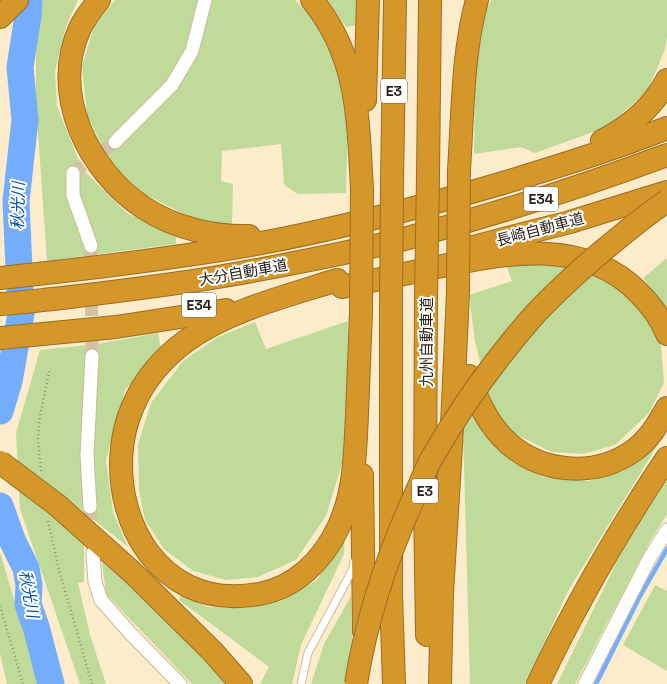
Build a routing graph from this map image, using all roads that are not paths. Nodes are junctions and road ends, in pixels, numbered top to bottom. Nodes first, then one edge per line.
1 (17, 0) edge
2 (98, 0) edge
3 (204, 0) edge
4 (312, 0) edge
5 (368, 0) edge
6 (395, 0) edge
7 (430, 0) edge
8 (460, 0) edge
9 (477, 0) edge
10 (0, 18) edge
11 (667, 80) edge
12 (667, 128) edge
13 (115, 142) tunnel mouth
14 (667, 155) edge
15 (460, 169) junction
16 (541, 171) junction
17 (73, 173) dead end
18 (362, 190) junction
19 (667, 192) edge
20 (667, 199) edge
21 (420, 201) junction
22 (316, 232) junction
23 (412, 236) joint
24 (510, 238) junction
25 (91, 246) tunnel mouth
26 (412, 262) joint
27 (0, 278) edge
28 (336, 280) junction
29 (458, 292) junction
30 (268, 302) junction
31 (0, 304) edge
32 (362, 312) junction
33 (60, 329) junction
34 (0, 330) edge
35 (667, 334) edge
36 (0, 338) edge
37 (92, 356) tunnel mouth
38 (667, 408) edge
39 (667, 458) edge
40 (0, 462) edge
41 (90, 507) tunnel mouth
42 (362, 520) junction
43 (667, 530) edge
44 (93, 552) tunnel mouth
45 (180, 684) edge
46 (241, 684) edge
47 (301, 684) edge
48 (356, 684) edge
49 (365, 684) edge
50 (394, 684) edge
51 (429, 684) edge
52 (440, 684) edge
53 (538, 684) edge
54 (585, 684) edge

1 - 10 highway
2 - 21 highway
3 - 13 street
4 - 18 highway
5 - 18 highway
6 - 50 highway, E3, bridge
7 - 51 highway, 九州自動車道 / E3, bridge
8 - 15 highway
9 - 15 highway
11 - 21 highway
12 - 16 highway
14 - 23 highway, 長崎自動車道 / E34
15 - 29 highway, bridge
16 - 21 highway
16 - 22 highway
17 - 25 street
18 - 32 highway, bridge
19 - 24 highway, 長崎自動車道 / E34
20 - 24 highway
20 - 48 highway, bridge
21 - 22 highway
22 - 27 highway
23 - 31 highway, 大分自動車道 / E34
24 - 26 highway, 長崎自動車道 / E34
26 - 28 highway, 大分自動車道 / E34
28 - 30 highway
28 - 33 highway, 大分自動車道 / E34
29 - 38 highway
29 - 52 highway
30 - 32 highway
30 - 33 highway
30 - 35 highway
32 - 42 highway
33 - 34 highway, 大分自動車道 / E34
33 - 36 highway
37 - 41 street
39 - 53 highway
40 - 46 highway, bridge
42 - 47 lane
42 - 49 highway
43 - 54 street
44 - 45 street

